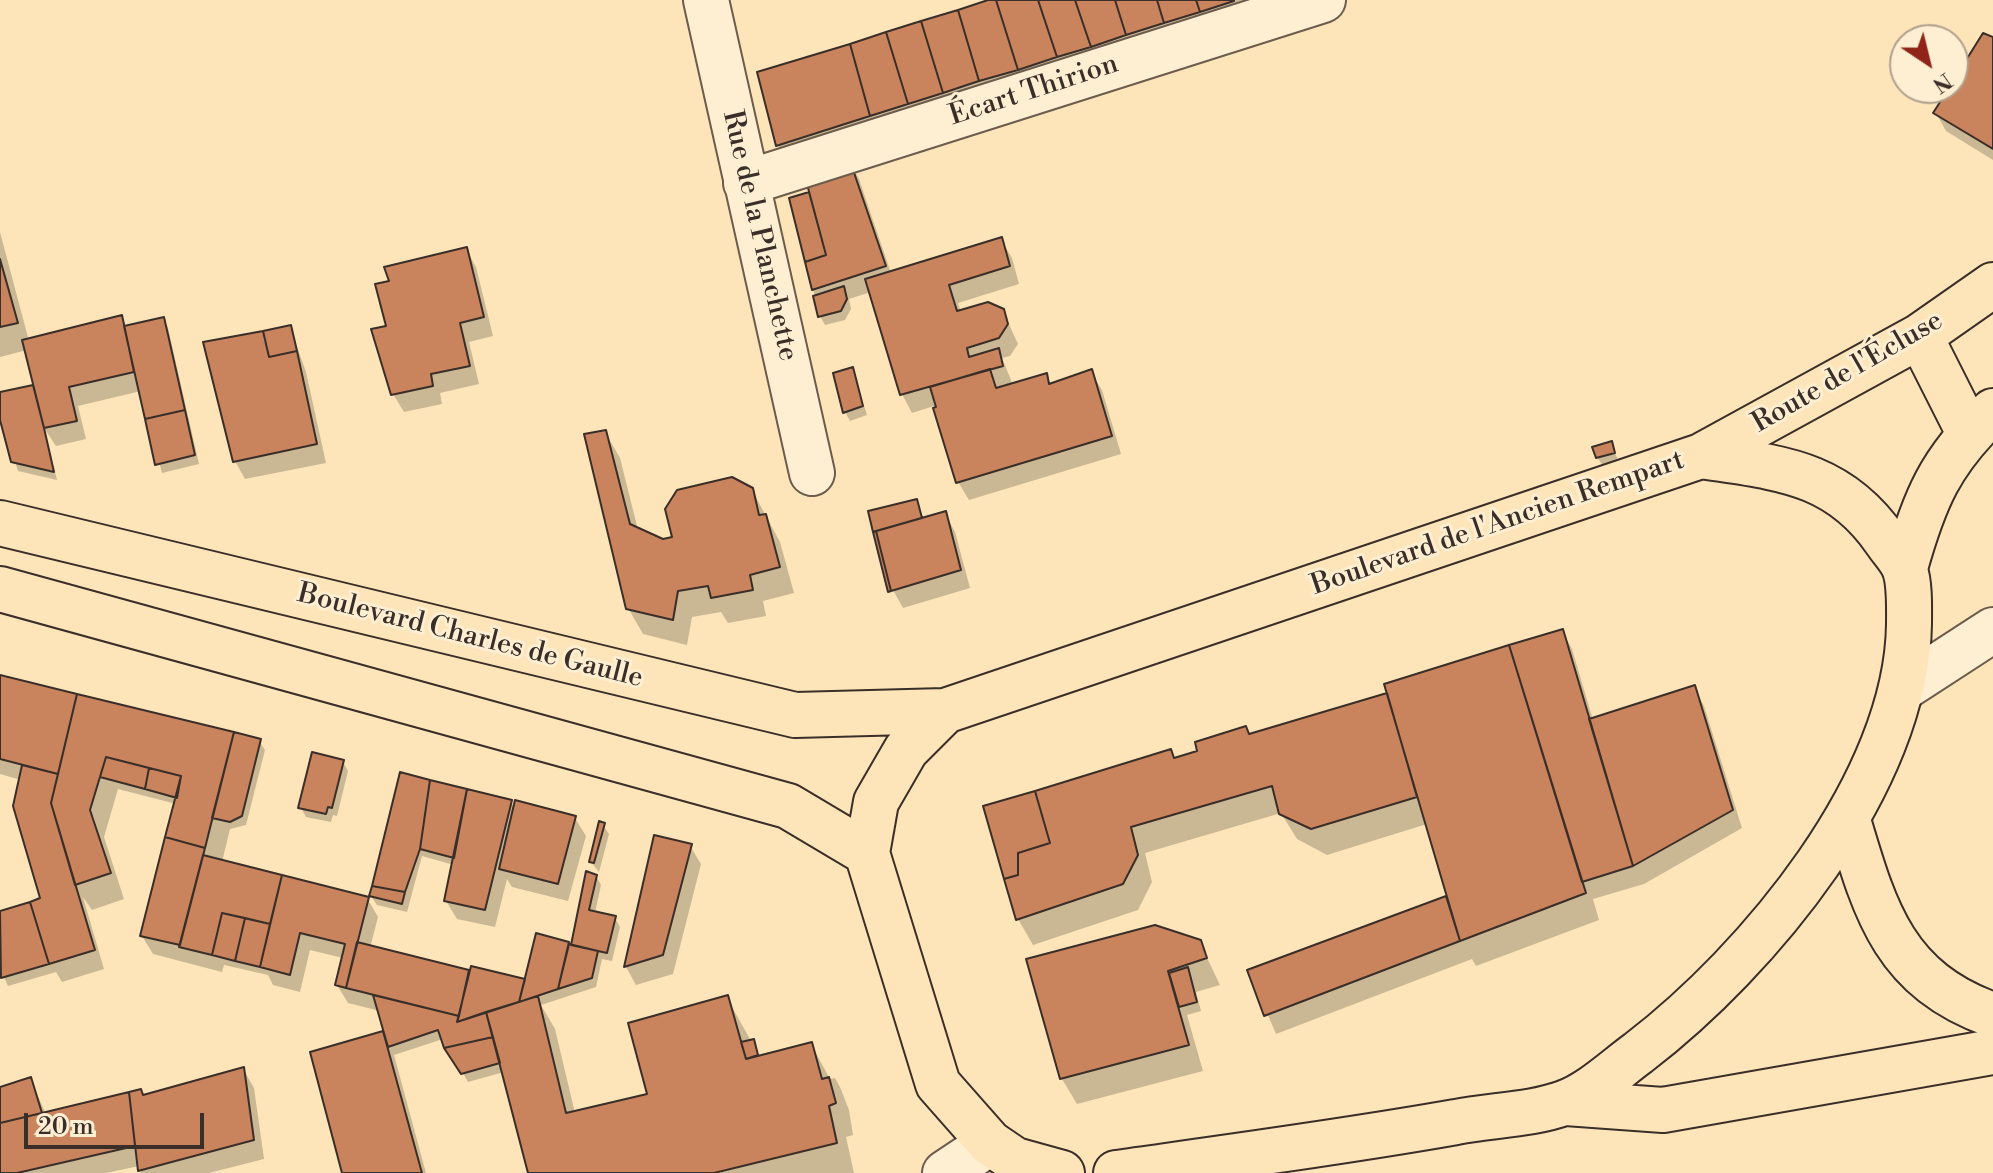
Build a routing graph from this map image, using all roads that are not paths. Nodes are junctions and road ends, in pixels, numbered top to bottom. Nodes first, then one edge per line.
1 (706, 0) edge
2 (1323, 0) edge
3 (746, 183) junction
4 (1993, 285) edge
5 (1920, 336) junction
6 (1981, 422) edge
7 (1701, 456) junction
8 (812, 473) dead end
9 (0, 523) edge
10 (1905, 568) junction
11 (0, 589) edge
12 (1993, 630) edge
13 (1902, 689) junction
14 (945, 711) junction
15 (1848, 820) junction
16 (867, 853) junction
17 (1993, 1015) edge
18 (1993, 1052) edge
19 (1566, 1103) junction
20 (1005, 1159) edge
21 (945, 1173) edge
22 (1062, 1173) edge
23 (1116, 1173) edge

1 - 3 street, Rue de la Planchette
2 - 3 street, Écart Thirion
3 - 8 street, Rue de la Planchette
4 - 5 main road, Route de l'Écluse
5 - 6 main road
5 - 7 main road, Route de l'Écluse
6 - 10 main road
7 - 10 main road, Boulevard de l'Ancien Rempart
7 - 14 main road, Boulevard de l'Ancien Rempart
9 - 14 main road, Boulevard Charles de Gaulle
10 - 13 main road
11 - 16 main road
12 - 13 street
13 - 15 main road
14 - 16 main road, Boulevard de l'Ancien Rempart
15 - 17 main road
15 - 19 main road
16 - 20 main road, Boulevard de l'Ancien Rempart
18 - 19 main road
19 - 23 main road
20 - 21 street
20 - 22 main road

